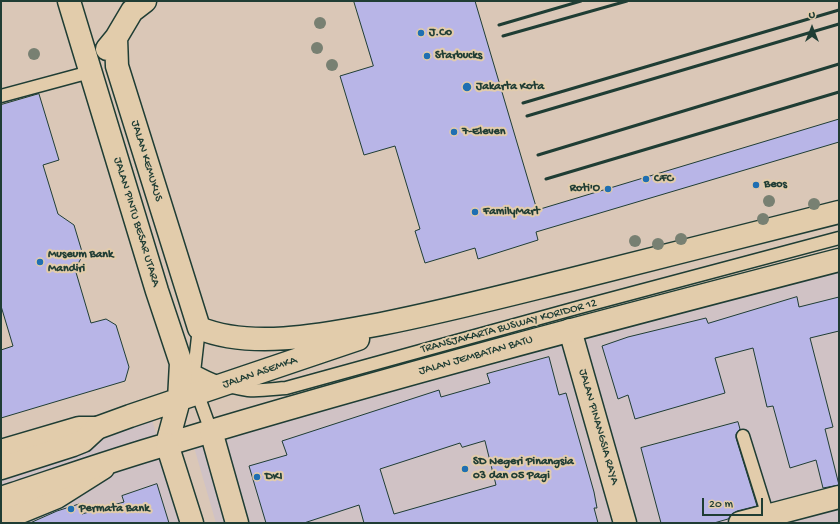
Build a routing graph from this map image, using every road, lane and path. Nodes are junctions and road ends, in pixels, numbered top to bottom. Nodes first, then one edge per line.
1 (68, 1) edge
2 (145, 1) edge
3 (116, 38) junction
4 (82, 47) junction
5 (90, 72) junction
6 (1, 96) edge
7 (839, 212) edge
8 (839, 238) edge
9 (839, 260) edge
10 (424, 316) junction
11 (199, 328) junction
12 (570, 330) junction
13 (188, 368) junction
14 (225, 384) junction
15 (188, 397) junction
16 (96, 428) junction
17 (211, 431) junction
18 (743, 436) dead end
19 (166, 444) junction
20 (1, 451) edge
21 (116, 460) junction
22 (1, 468) edge
23 (839, 497) edge
24 (1, 498) edge
25 (768, 516) junction
26 (1, 520) edge
27 (192, 523) edge
28 (237, 523) edge
29 (625, 523) edge
30 (740, 523) edge

1 - 4 main road, JALAN PINTU BESAR UTARA
2 - 3 main road
3 - 4 main road
3 - 11 main road, JALAN KEMUKUS
4 - 5 main road, JALAN PINTU BESAR UTARA
5 - 6 lane
5 - 13 main road, JALAN PINTU BESAR UTARA
7 - 10 main road
8 - 14 lane, TRANSJAKARTA BUSWAY KORIDOR 12
9 - 12 main road, JALAN JEMBATAN BATU
10 - 11 main road
10 - 14 main road, JALAN ASEMKA
11 - 13 lane
12 - 17 main road, JALAN JEMBATAN BATU
12 - 29 main road, JALAN PINANGSIA RAYA
13 - 14 lane, TRANSJAKARTA BUSWAY KORIDOR 12
13 - 15 main road, JALAN PINTU BESAR UTARA
14 - 15 main road, JALAN ASEMKA
15 - 16 main road, JALAN ASEMKA
15 - 17 lane
15 - 19 main road, JALAN PINTU BESAR UTARA
16 - 20 main road, JALAN ASEMKA
16 - 22 main road, JALAN ASEMKA
17 - 19 main road, JALAN JEMBATAN BATU
17 - 28 main road
18 - 25 lane
19 - 21 main road, JALAN JEMBATAN BATU
19 - 27 main road
21 - 24 main road
21 - 26 main road
23 - 25 main road
25 - 30 main road

